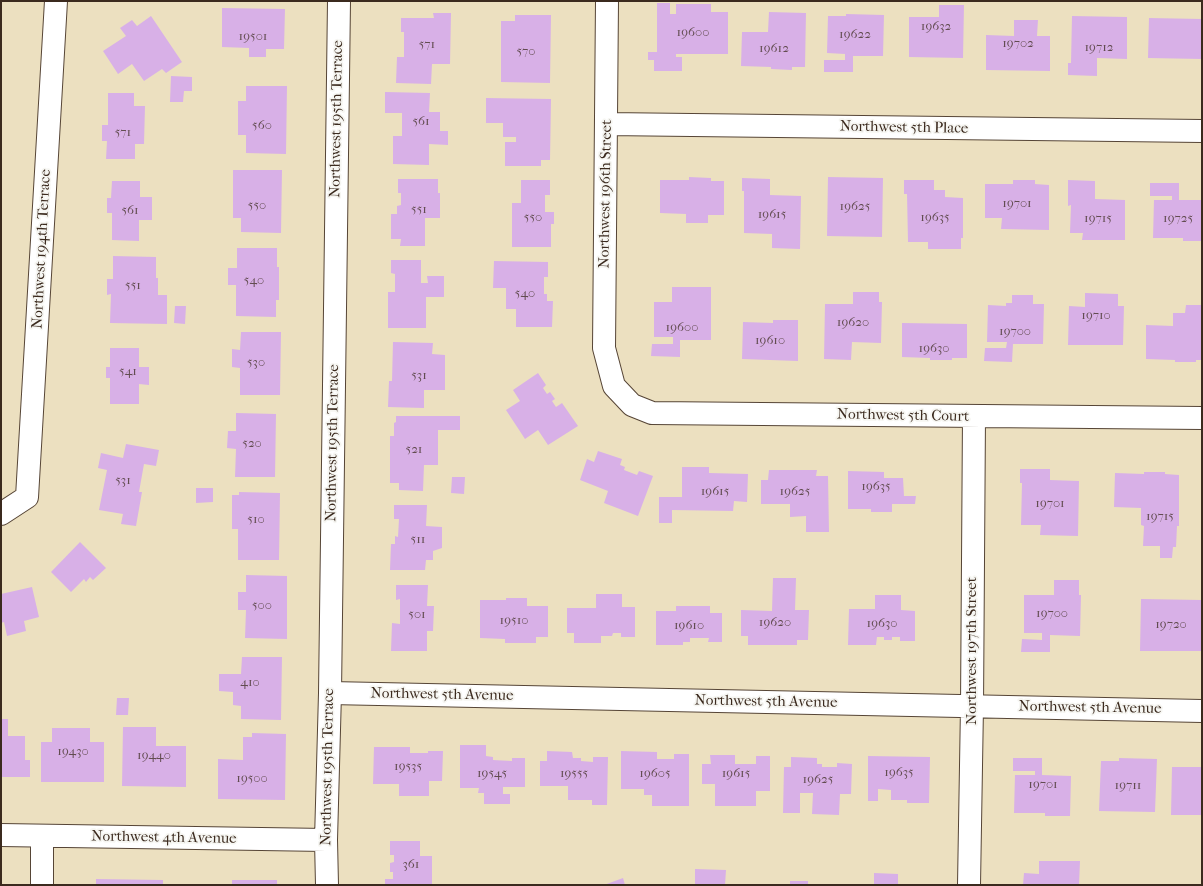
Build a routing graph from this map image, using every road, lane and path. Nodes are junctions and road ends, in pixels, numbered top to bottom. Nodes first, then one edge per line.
1 (56, 1) edge
2 (338, 1) edge
3 (607, 1) edge
4 (607, 124) junction
5 (1202, 131) edge
6 (614, 386) joint
7 (974, 416) junction
8 (1202, 418) edge
9 (1, 514) edge
10 (330, 693) junction
11 (972, 706) junction
12 (1202, 711) edge
13 (1, 835) edge
14 (42, 836) junction
15 (326, 840) junction
16 (42, 885) edge
17 (327, 885) edge
18 (969, 885) edge

1 - 9 street, Northwest 194th Terrace
2 - 10 street, Northwest 195th Terrace
3 - 4 street, Northwest 196th Street
4 - 5 street, Northwest 5th Place
4 - 6 street, Northwest 196th Street
6 - 7 street, Northwest 5th Court
7 - 8 street, Northwest 5th Court
7 - 11 street, Northwest 197th Street
10 - 11 street, Northwest 5th Avenue
10 - 15 street, Northwest 195th Terrace
11 - 12 street, Northwest 5th Avenue
11 - 18 street, Northwest 197th Street
13 - 14 street, Northwest 4th Avenue
14 - 15 street, Northwest 4th Avenue
14 - 16 street
15 - 17 street, Northwest 195th Terrace

